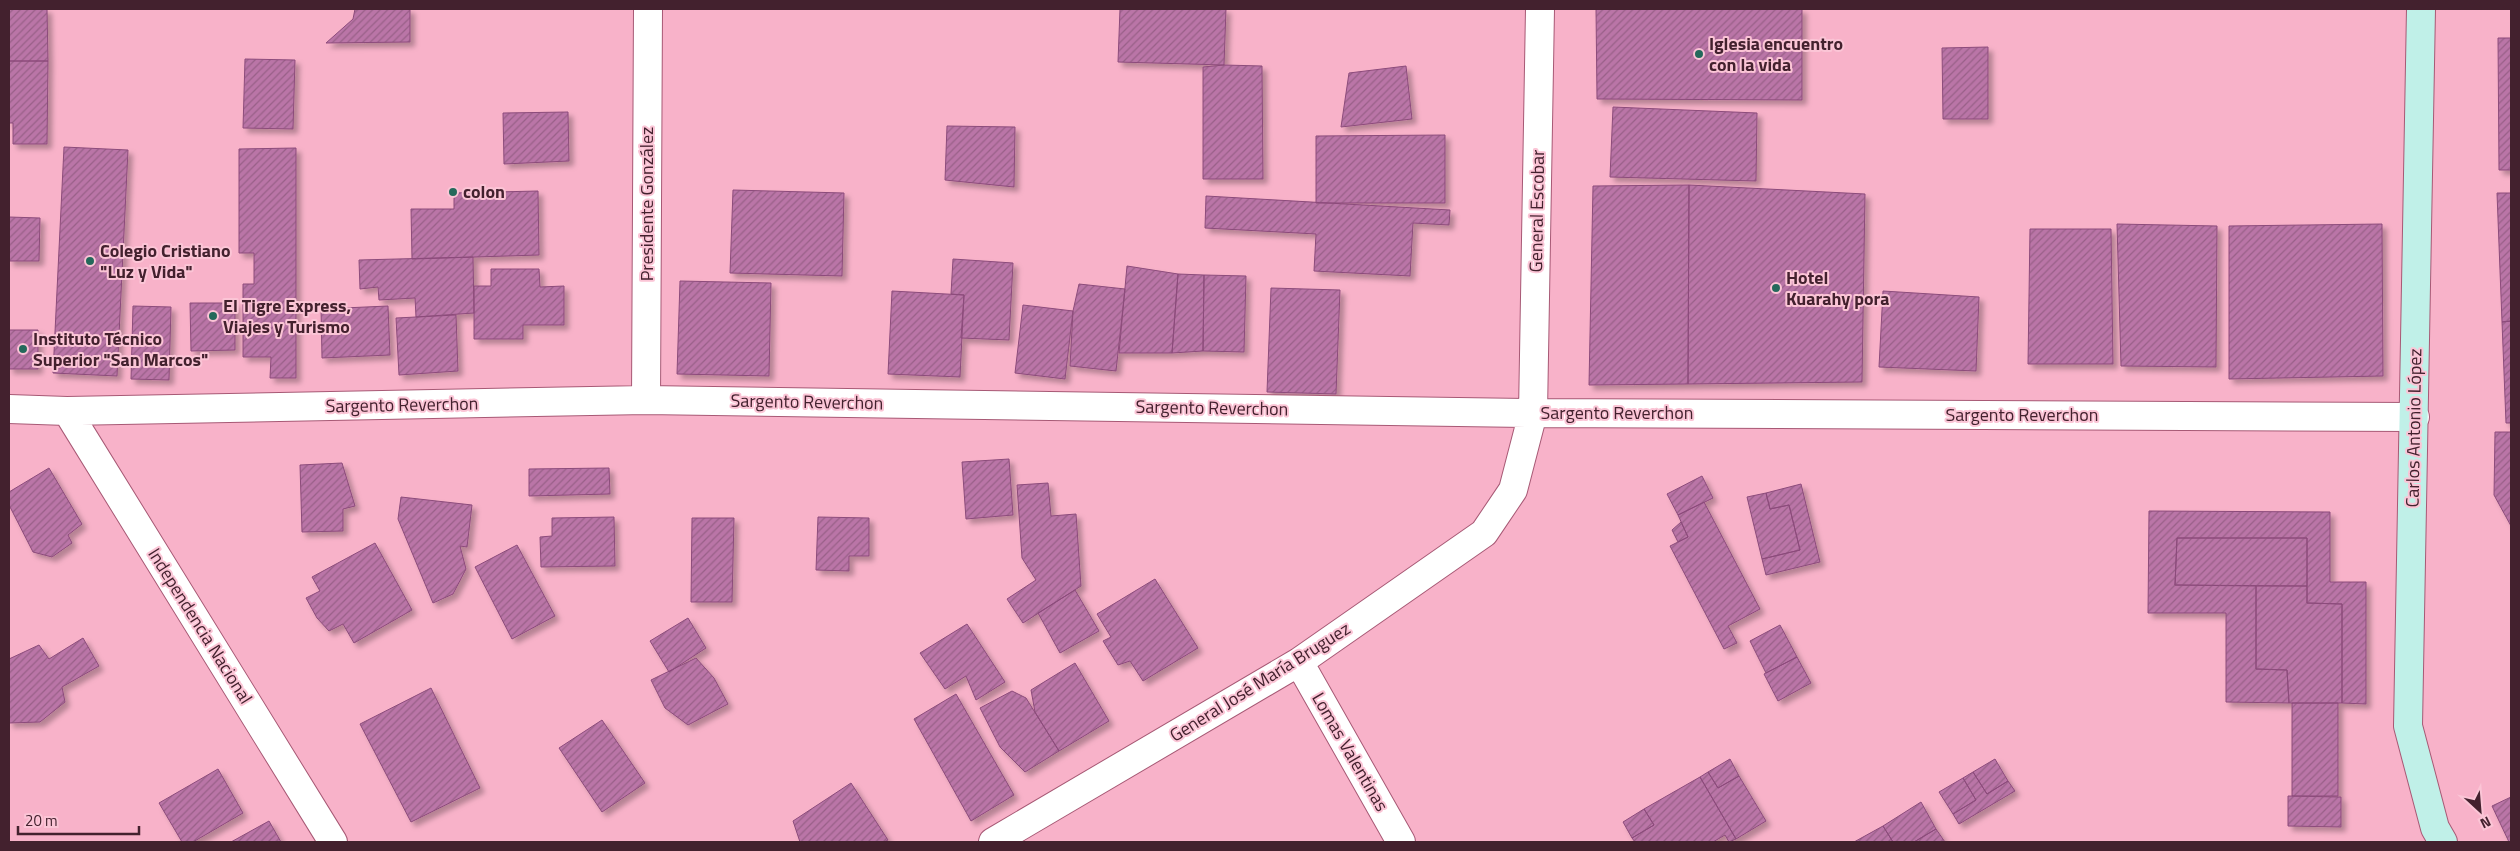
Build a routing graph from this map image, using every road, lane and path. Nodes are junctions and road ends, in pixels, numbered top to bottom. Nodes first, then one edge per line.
1 (648, 9) edge
2 (1540, 9) edge
3 (2420, 9) edge
4 (646, 400) junction
5 (9, 409) edge
6 (67, 410) junction
7 (1533, 413) junction
8 (2415, 417) junction
9 (1299, 662) junction
10 (332, 842) edge
11 (993, 842) edge
12 (1401, 842) edge
13 (2443, 842) edge

1 - 4 street, Presidente González
2 - 7 street, General Escobar
3 - 8 main road, Carlos Antonio López
4 - 6 street, Sargento Reverchon
4 - 7 street, Sargento Reverchon
5 - 6 street, Sargento Reverchon
6 - 10 street, Independencia Nacional
7 - 8 street, Sargento Reverchon
7 - 9 street, General José María Bruguez
8 - 13 main road, Carlos Antonio López
9 - 11 street, General José María Bruguez
9 - 12 street, Lomas Valentinas

